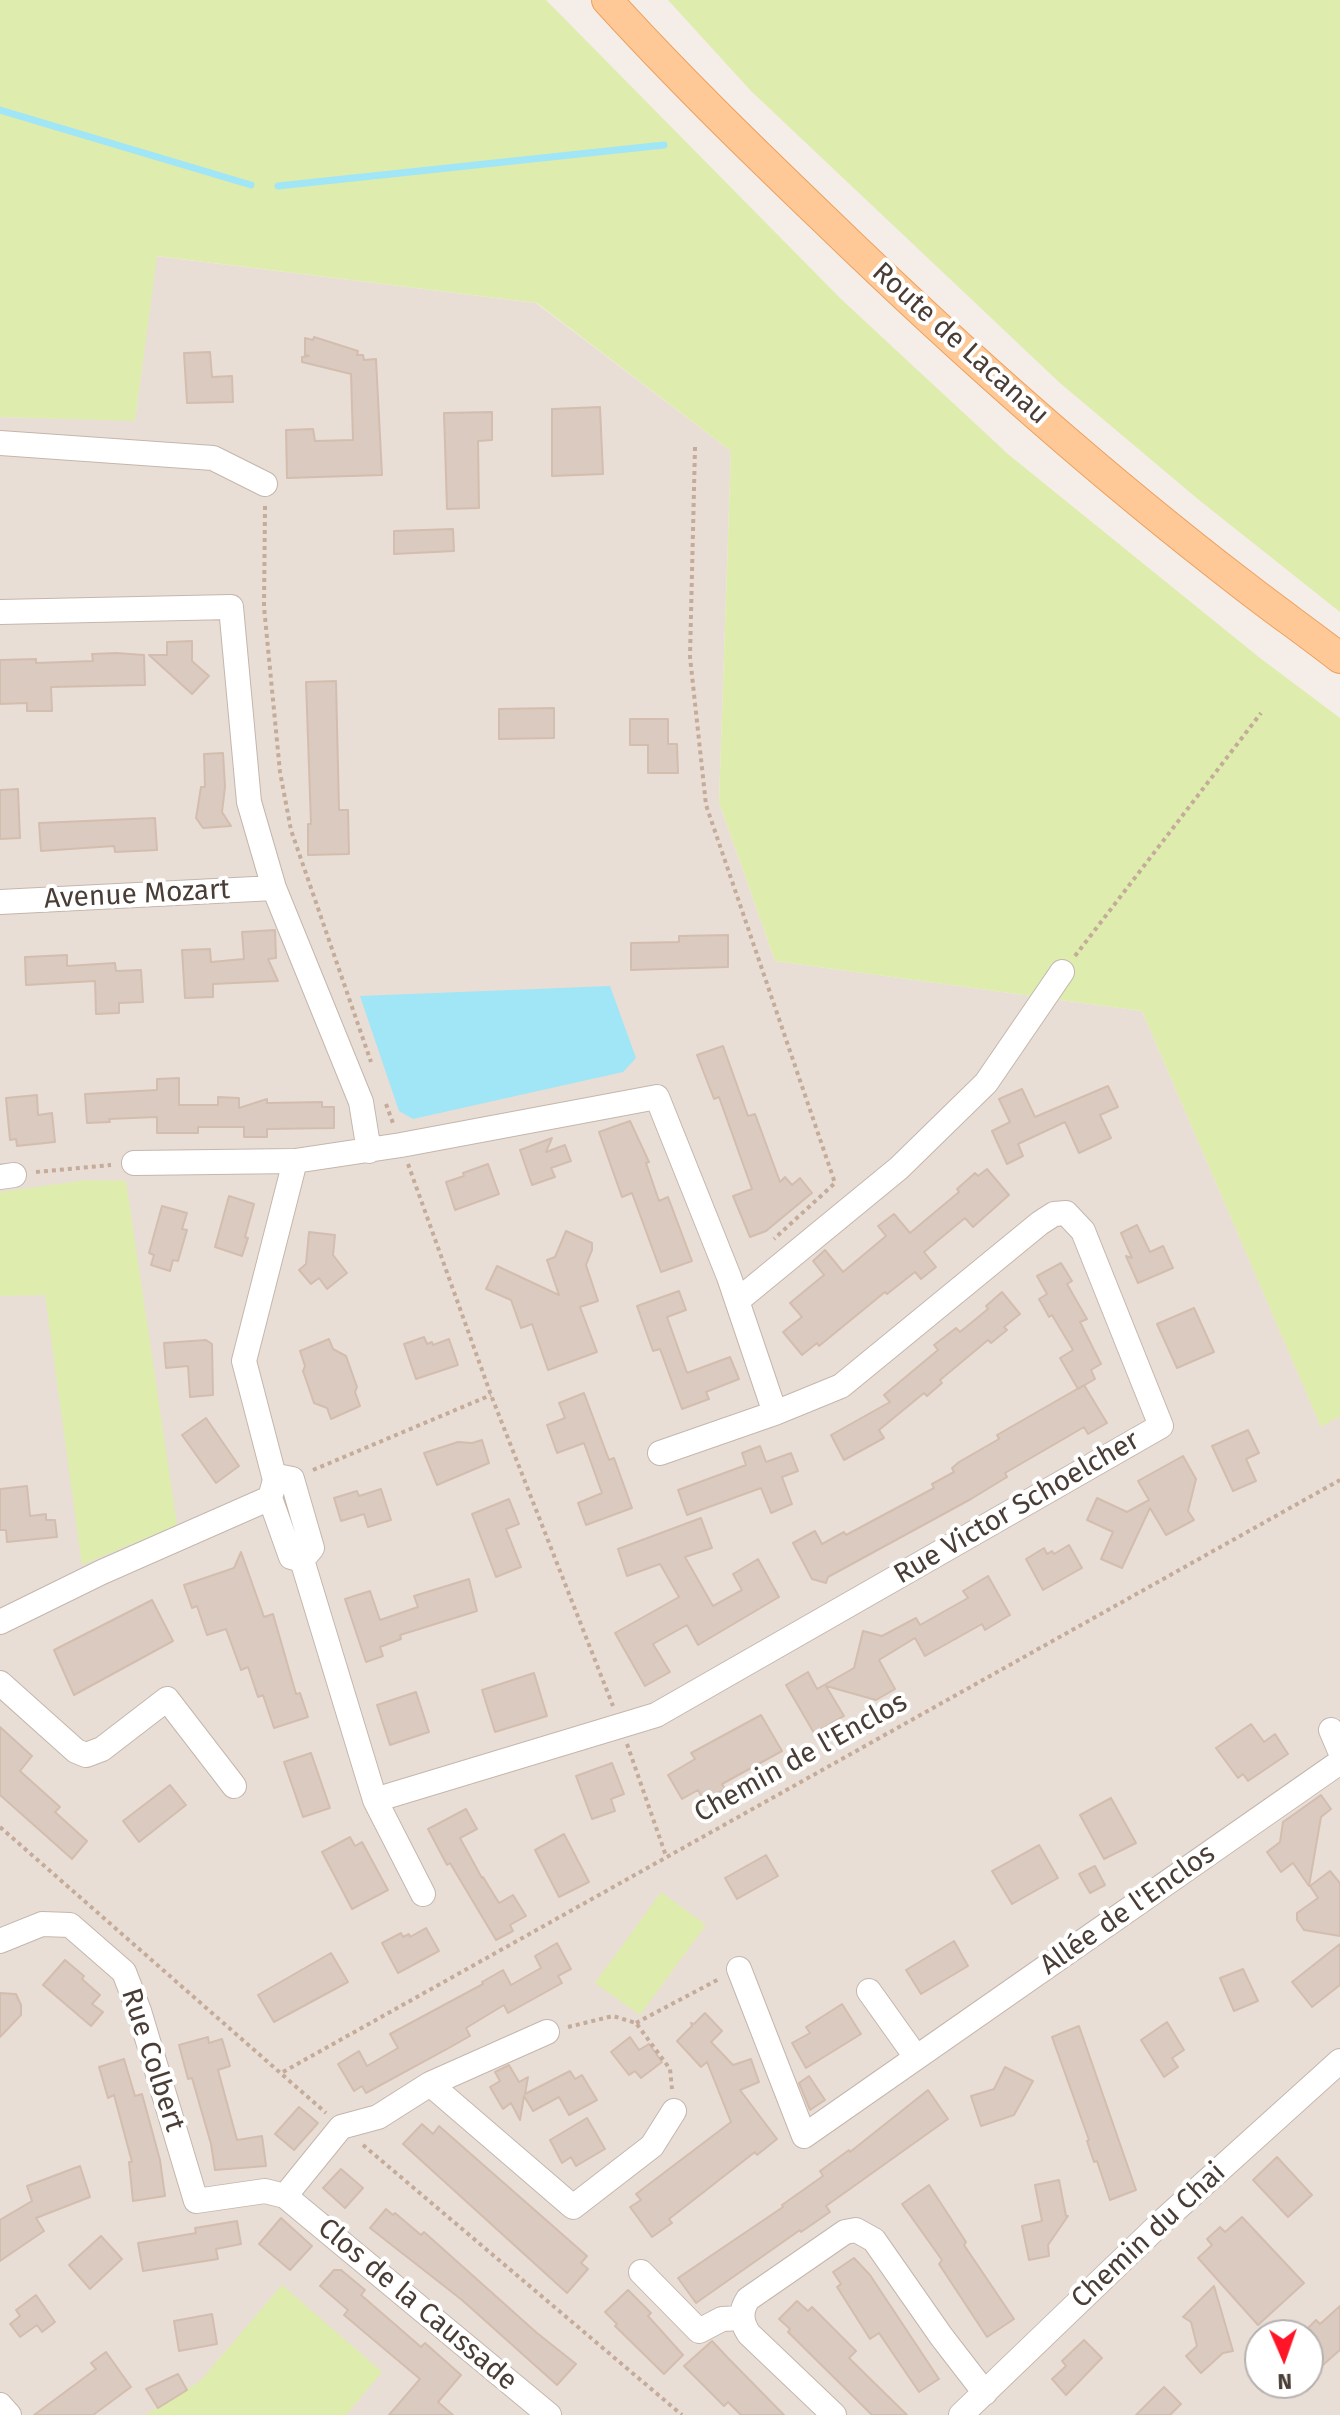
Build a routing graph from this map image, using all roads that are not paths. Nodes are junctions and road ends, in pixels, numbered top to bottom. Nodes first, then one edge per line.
1 (607, 0) edge
2 (0, 443) edge
3 (265, 484) road end
4 (0, 612) edge
5 (1340, 658) edge
6 (274, 888) junction
7 (0, 902) edge
8 (1062, 972) road end
9 (369, 1151) junction
10 (295, 1161) junction
11 (134, 1163) road end
12 (737, 1301) junction
13 (775, 1413) junction
14 (660, 1453) dead end
15 (279, 1486) junction
16 (0, 1622) edge
17 (0, 1683) edge
18 (1340, 1762) edge
19 (234, 1786) dead end
20 (375, 1800) junction
21 (423, 1894) dead end
22 (0, 1941) edge
23 (739, 1969) road end
24 (869, 1991) dead end
25 (547, 2032) road end
26 (916, 2057) junction
27 (1340, 2061) edge
28 (430, 2084) junction
29 (674, 2111) road end
30 (285, 2196) junction
31 (641, 2272) dead end
32 (742, 2318) junction
33 (985, 2393) junction
34 (0, 2405) edge
35 (9, 2415) edge
36 (549, 2415) edge
37 (834, 2415) edge
38 (961, 2415) edge

1 - 5 main road, Route de Lacanau
2 - 3 street
4 - 6 street
6 - 7 street, Avenue Mozart
6 - 9 street
8 - 12 street
9 - 10 street
9 - 12 street
10 - 11 street
10 - 15 street
12 - 13 street
13 - 14 street, Rue Victor Schoelcher
13 - 20 street, Rue Victor Schoelcher
15 - 16 street
15 - 20 street
17 - 19 street
18 - 26 street, Allée de l'Enclos
20 - 21 street
22 - 30 street, Rue Colbert
23 - 26 street, Allée de l'Enclos
24 - 26 street
25 - 28 street
27 - 33 street, Chemin du Chai
28 - 29 street
28 - 30 street
30 - 36 street, Clos de la Caussade
31 - 32 street
32 - 33 street
32 - 37 street
33 - 38 street, Chemin du Chai
34 - 35 street

